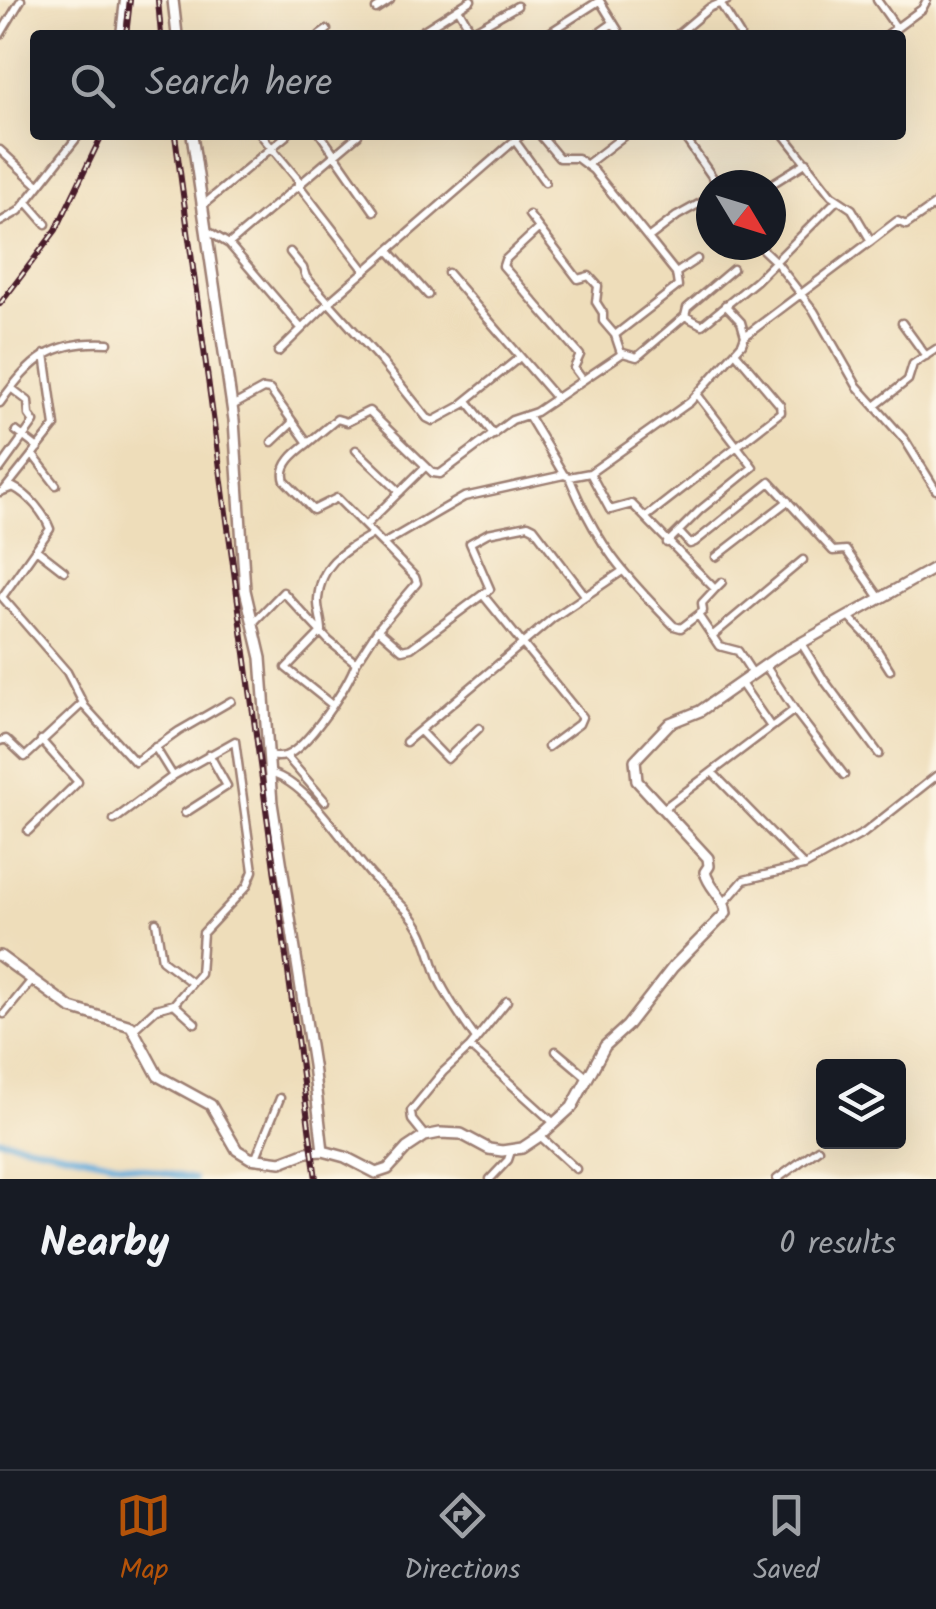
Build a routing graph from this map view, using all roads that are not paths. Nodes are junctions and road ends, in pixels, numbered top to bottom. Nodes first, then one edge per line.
1 (20, 0) edge
2 (124, 0) edge
3 (390, 0) edge
4 (471, 0) edge
5 (599, 0) edge
6 (877, 0) edge
7 (927, 0) edge
8 (173, 1) edge
9 (724, 2) edge
10 (517, 6) dead end
11 (458, 8) junction
12 (376, 9) dead end
13 (613, 23) junction
14 (896, 27) junction
15 (121, 30) edge
16 (176, 30) edge
17 (424, 30) edge
18 (470, 30) edge
19 (478, 30) edge
20 (554, 30) edge
21 (603, 30) edge
22 (617, 30) edge
23 (683, 30) edge
24 (738, 30) edge
25 (893, 30) edge
26 (0, 35) edge
27 (75, 140) edge
28 (193, 140) edge
29 (265, 140) edge
30 (281, 140) edge
31 (325, 140) edge
32 (352, 140) edge
33 (516, 140) edge
34 (519, 140) edge
35 (544, 140) edge
36 (618, 140) edge
37 (686, 140) edge
38 (788, 140) edge
39 (272, 148) junction
40 (0, 150) edge
41 (334, 155) junction
42 (806, 162) junction
43 (586, 165) junction
44 (707, 170) edge
45 (786, 175) edge
46 (545, 182) dead end
47 (299, 183) junction
48 (38, 185) junction
49 (836, 201) junction
50 (26, 202) junction
51 (936, 204) edge
52 (696, 205) edge
53 (202, 206) junction
54 (374, 210) dead end
55 (529, 215) dead end
56 (0, 222) edge
57 (46, 224) dead end
58 (539, 228) junction
59 (206, 230) junction
60 (648, 238) junction
61 (871, 241) junction
62 (228, 244) junction
63 (389, 251) junction
64 (290, 252) dead end
65 (696, 260) edge
66 (776, 262) junction
67 (733, 269) dead end
68 (366, 271) junction
69 (448, 273) dead end
70 (676, 273) junction
71 (428, 294) dead end
72 (802, 294) junction
73 (329, 302) junction
74 (725, 305) junction
75 (685, 316) junction
76 (902, 322) dead end
77 (301, 328) junction
78 (615, 335) junction
79 (745, 336) junction
80 (108, 342) dead end
81 (936, 349) edge
82 (278, 352) dead end
83 (734, 352) junction
84 (621, 353) junction
85 (45, 354) junction
86 (926, 356) junction
87 (520, 357) junction
88 (583, 380) junction
89 (11, 388) junction
90 (697, 394) junction
91 (556, 398) junction
92 (463, 403) junction
93 (0, 404) edge
94 (232, 406) junction
95 (874, 406) junction
96 (528, 415) junction
97 (293, 422) junction
98 (16, 431) dead end
99 (494, 435) junction
100 (24, 438) junction
101 (272, 442) dead end
102 (308, 443) junction
103 (738, 445) junction
104 (356, 450) dead end
105 (35, 451) junction
106 (426, 466) junction
107 (0, 469) edge
108 (590, 473) junction
109 (566, 476) junction
110 (0, 480) edge
111 (56, 485) dead end
112 (4, 490) edge
113 (936, 490) edge
114 (400, 492) junction
115 (788, 501) junction
116 (646, 517) junction
117 (366, 526) junction
118 (679, 532) junction
119 (373, 534) junction
120 (667, 542) junction
121 (383, 544) junction
122 (37, 550) junction
123 (716, 557) dead end
124 (803, 560) dead end
125 (936, 568) edge
126 (64, 571) dead end
127 (621, 572) junction
128 (722, 582) dead end
129 (715, 589) junction
130 (482, 595) junction
131 (585, 595) junction
132 (2, 600) edge
133 (882, 600) junction
134 (698, 615) junction
135 (848, 616) junction
136 (252, 625) junction
137 (378, 629) junction
138 (322, 632) junction
139 (712, 636) junction
140 (521, 643) junction
141 (801, 643) junction
142 (356, 663) junction
143 (765, 665) junction
144 (890, 670) dead end
145 (753, 674) junction
146 (740, 682) junction
147 (232, 701) dead end
148 (82, 703) junction
149 (331, 704) junction
150 (794, 710) junction
151 (770, 727) junction
152 (479, 728) dead end
153 (420, 731) junction
154 (41, 740) junction
155 (0, 741) edge
156 (406, 742) dead end
157 (155, 746) junction
158 (548, 747) dead end
159 (209, 754) junction
160 (880, 754) dead end
161 (268, 756) junction
162 (286, 756) junction
163 (268, 772) junction
164 (712, 772) junction
165 (844, 775) dead end
166 (173, 776) junction
167 (936, 776) edge
168 (325, 801) dead end
169 (662, 809) junction
170 (185, 813) dead end
171 (114, 820) dead end
172 (28, 831) dead end
173 (804, 866) junction
174 (724, 902) junction
175 (156, 922) dead end
176 (0, 956) edge
177 (32, 980) junction
178 (192, 983) junction
179 (507, 1001) dead end
180 (174, 1004) junction
181 (4, 1014) dead end
182 (195, 1023) dead end
183 (134, 1029) junction
184 (476, 1039) junction
185 (470, 1047) junction
186 (556, 1051) dead end
187 (589, 1079) junction
188 (280, 1098) dead end
189 (554, 1123) junction
190 (425, 1136) junction
191 (540, 1136) junction
192 (323, 1150) junction
193 (818, 1150) dead end
194 (511, 1151) junction
195 (255, 1160) junction
196 (576, 1168) dead end
197 (490, 1179) edge
198 (778, 1179) edge

1 - 26 street
2 - 15 street
3 - 12 street
4 - 11 street
5 - 13 street
5 - 20 street
6 - 14 street
7 - 14 street
8 - 16 street
9 - 23 street
9 - 24 street
10 - 19 street
11 - 17 street
11 - 18 street
13 - 21 street
13 - 22 street
14 - 25 street
27 - 48 street
28 - 53 street
29 - 39 street
30 - 39 street
31 - 41 street
32 - 41 street
33 - 63 street
34 - 46 street
35 - 43 street
36 - 43 street
37 - 44 street
38 - 42 street
39 - 47 street
39 - 53 street
40 - 48 street
41 - 47 street
41 - 54 street
42 - 45 street
42 - 49 street
43 - 60 street
47 - 62 street
47 - 68 street
48 - 50 street
49 - 61 street
49 - 66 street
50 - 56 street
50 - 57 street
51 - 61 street
52 - 60 street
53 - 59 street
55 - 58 street
58 - 78 street
58 - 88 street
59 - 62 street
59 - 94 street
60 - 70 street
61 - 72 street
62 - 77 street
63 - 68 street
63 - 71 street
64 - 73 street
65 - 70 street
66 - 72 street
66 - 74 street
67 - 75 street
68 - 73 street
69 - 87 street
70 - 78 street
72 - 79 street
72 - 95 street
73 - 77 street
73 - 92 street
74 - 75 street
74 - 79 street
75 - 84 street
76 - 86 street
77 - 82 street
78 - 84 street
79 - 83 street
80 - 85 street
81 - 86 street
83 - 90 street
83 - 103 street
84 - 88 street
85 - 89 street
85 - 105 street
86 - 95 street
87 - 91 street
87 - 92 street
88 - 91 street
89 - 93 street
89 - 100 street
90 - 103 street
90 - 108 street
91 - 96 street
92 - 99 street
94 - 97 street
94 - 136 street
95 - 113 street
96 - 99 street
96 - 109 street
97 - 101 street
97 - 102 street
98 - 100 street
99 - 106 street
100 - 105 street
100 - 107 street
102 - 106 street
102 - 117 street
103 - 116 street
103 - 118 street
104 - 114 street
105 - 111 street
105 - 112 street
106 - 114 street
108 - 109 street
108 - 116 street
109 - 121 street
109 - 127 street
110 - 112 street
112 - 122 street
114 - 117 street
115 - 118 street
115 - 123 street
115 - 133 street
116 - 120 street
117 - 119 street
118 - 120 street
119 - 121 street
119 - 138 street
120 - 129 street
121 - 137 street
122 - 126 street
122 - 132 street
124 - 139 street
125 - 133 street
127 - 131 street
127 - 134 street
128 - 129 street
129 - 134 street
130 - 131 street
130 - 137 street
130 - 140 street
131 - 140 street
132 - 148 street
133 - 135 street
134 - 139 street
135 - 141 street
135 - 144 street
136 - 138 street
136 - 161 street
137 - 142 street
138 - 142 street
138 - 149 street
139 - 145 street
140 - 153 street
140 - 158 street
141 - 143 street
141 - 160 street
142 - 149 street
143 - 145 street
143 - 150 street
145 - 146 street
146 - 151 street
146 - 169 street
147 - 157 street
148 - 154 street
148 - 157 street
149 - 162 street
150 - 151 street
150 - 165 street
151 - 164 street
152 - 153 street
153 - 156 street
154 - 155 street
154 - 172 street
157 - 166 street
159 - 166 street
159 - 170 street
159 - 178 street
161 - 162 street
161 - 163 street
162 - 168 street
163 - 184 street
163 - 192 street
164 - 169 street
164 - 173 street
166 - 171 street
167 - 173 street
169 - 174 street
173 - 174 street
174 - 187 street
175 - 178 street
176 - 177 street
177 - 181 street
177 - 183 street
178 - 180 street
179 - 184 street
180 - 182 street
180 - 183 street
183 - 195 street
184 - 185 street
185 - 189 street
185 - 190 street
186 - 187 street
187 - 189 street
188 - 195 street
189 - 191 street
190 - 192 street
190 - 194 street
191 - 194 street
191 - 196 street
192 - 195 street
193 - 198 street
194 - 197 street

